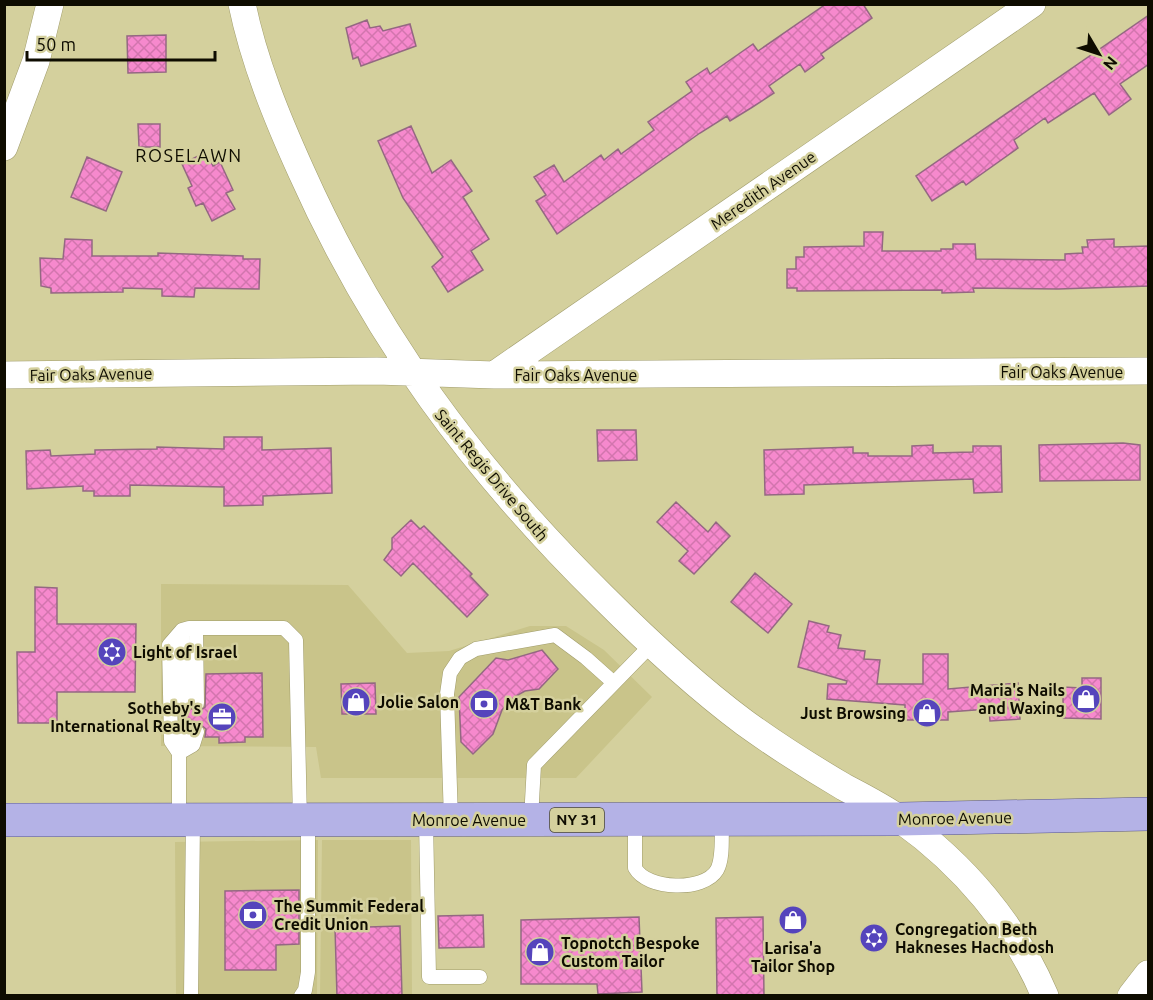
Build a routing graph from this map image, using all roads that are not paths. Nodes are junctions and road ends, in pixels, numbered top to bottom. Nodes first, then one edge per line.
1 (50, 4) edge
2 (242, 4) edge
3 (1032, 4) edge
4 (4, 147) edge
5 (1149, 371) edge
6 (411, 372) junction
7 (4, 375) edge
8 (494, 375) junction
9 (196, 628) junction
10 (182, 630) junction
11 (652, 644) junction
12 (614, 683) junction
13 (190, 732) dead end
14 (179, 753) junction
15 (1149, 814) edge
16 (722, 819) junction
17 (900, 819) junction
18 (4, 820) edge
19 (304, 820) junction
20 (439, 820) junction
21 (531, 820) junction
22 (635, 820) junction
23 (186, 821) junction
24 (1149, 974) edge
25 (480, 977) dead end
26 (191, 996) edge
27 (300, 996) edge
28 (1045, 996) edge
29 (1131, 996) edge

1 - 4 street
2 - 6 street, Saint Regis Drive South
3 - 8 street, Meredith Avenue
5 - 8 street, Fair Oaks Avenue
6 - 7 street, Fair Oaks Avenue
6 - 8 street, Fair Oaks Avenue
6 - 11 street, Saint Regis Drive South
9 - 10 lane
9 - 10 lane
9 - 19 lane
10 - 14 lane
11 - 12 lane
11 - 17 street, Saint Regis Drive South
12 - 20 lane
12 - 21 lane
13 - 14 lane
14 - 23 lane
15 - 17 main road, Monroe Avenue / NY 31
16 - 17 main road, Monroe Avenue / NY 31
16 - 22 main road, Monroe Avenue / NY 31
16 - 22 lane
17 - 28 street, Saint Regis Drive South
18 - 23 main road, Monroe Avenue / NY 31
19 - 20 main road, Monroe Avenue / NY 31
19 - 23 main road, Monroe Avenue / NY 31
19 - 27 lane
20 - 21 main road, Monroe Avenue / NY 31
20 - 25 lane
21 - 22 main road, Monroe Avenue / NY 31
23 - 26 lane
24 - 29 street

